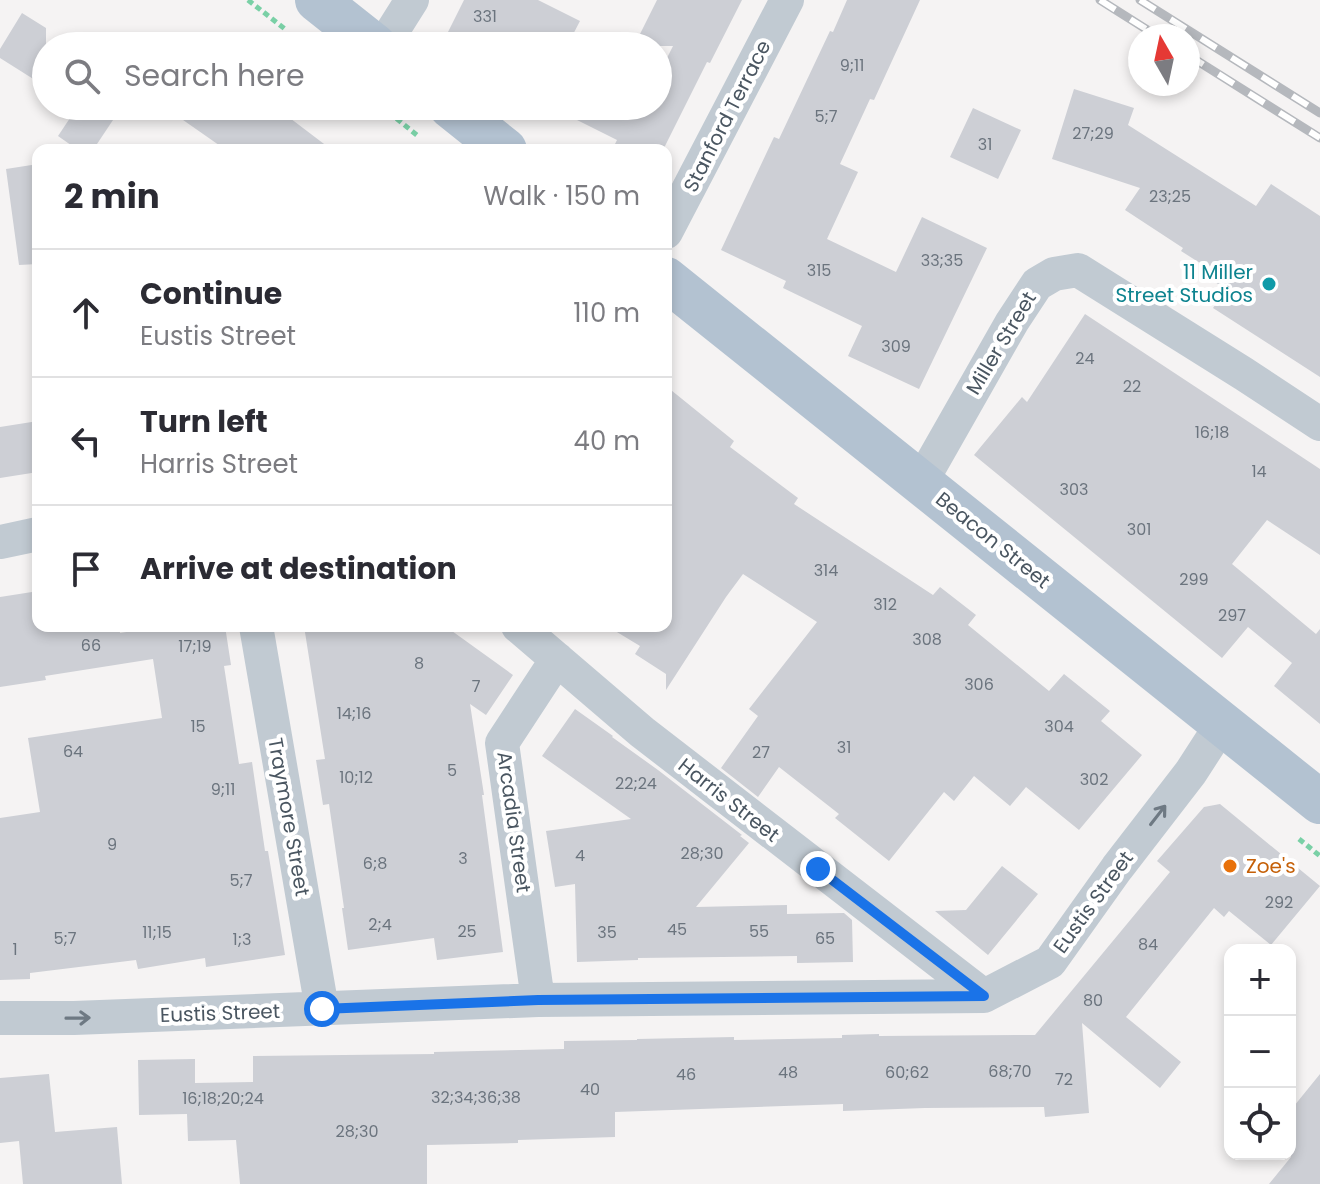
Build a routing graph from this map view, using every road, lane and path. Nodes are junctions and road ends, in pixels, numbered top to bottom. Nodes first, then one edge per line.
1 (248, 0) edge
2 (317, 0) edge
3 (412, 0) edge
4 (787, 0) edge
5 (288, 32) edge
6 (357, 32) edge
7 (392, 32) edge
8 (398, 120) edge
9 (468, 120) edge
10 (425, 142) dead end
11 (498, 144) edge
12 (672, 220) edge
13 (672, 284) edge
14 (1320, 424) edge
15 (921, 482) junction
16 (32, 535) edge
17 (0, 542) edge
18 (257, 632) edge
19 (525, 632) edge
20 (557, 659) junction
21 (1222, 724) junction
22 (1320, 802) edge
23 (984, 996) junction
24 (538, 1000) junction
25 (322, 1009) junction
26 (0, 1018) edge

1 - 5 path
2 - 6 main road
3 - 7 street
4 - 12 street, Stanford Terrace
8 - 10 path
9 - 11 main road
13 - 15 main road, Beacon Street
14 - 15 street, Miller Street
15 - 21 main road, Beacon Street
16 - 17 street
18 - 25 street, Traymore Street
19 - 20 street, Harris Street
20 - 23 street, Harris Street
20 - 24 street, Arcadia Street
21 - 22 main road, Beacon Street
23 -> 21 street, Eustis Street
23 - 24 street, Eustis Street
24 - 25 street, Eustis Street
26 -> 25 street, Eustis Street

